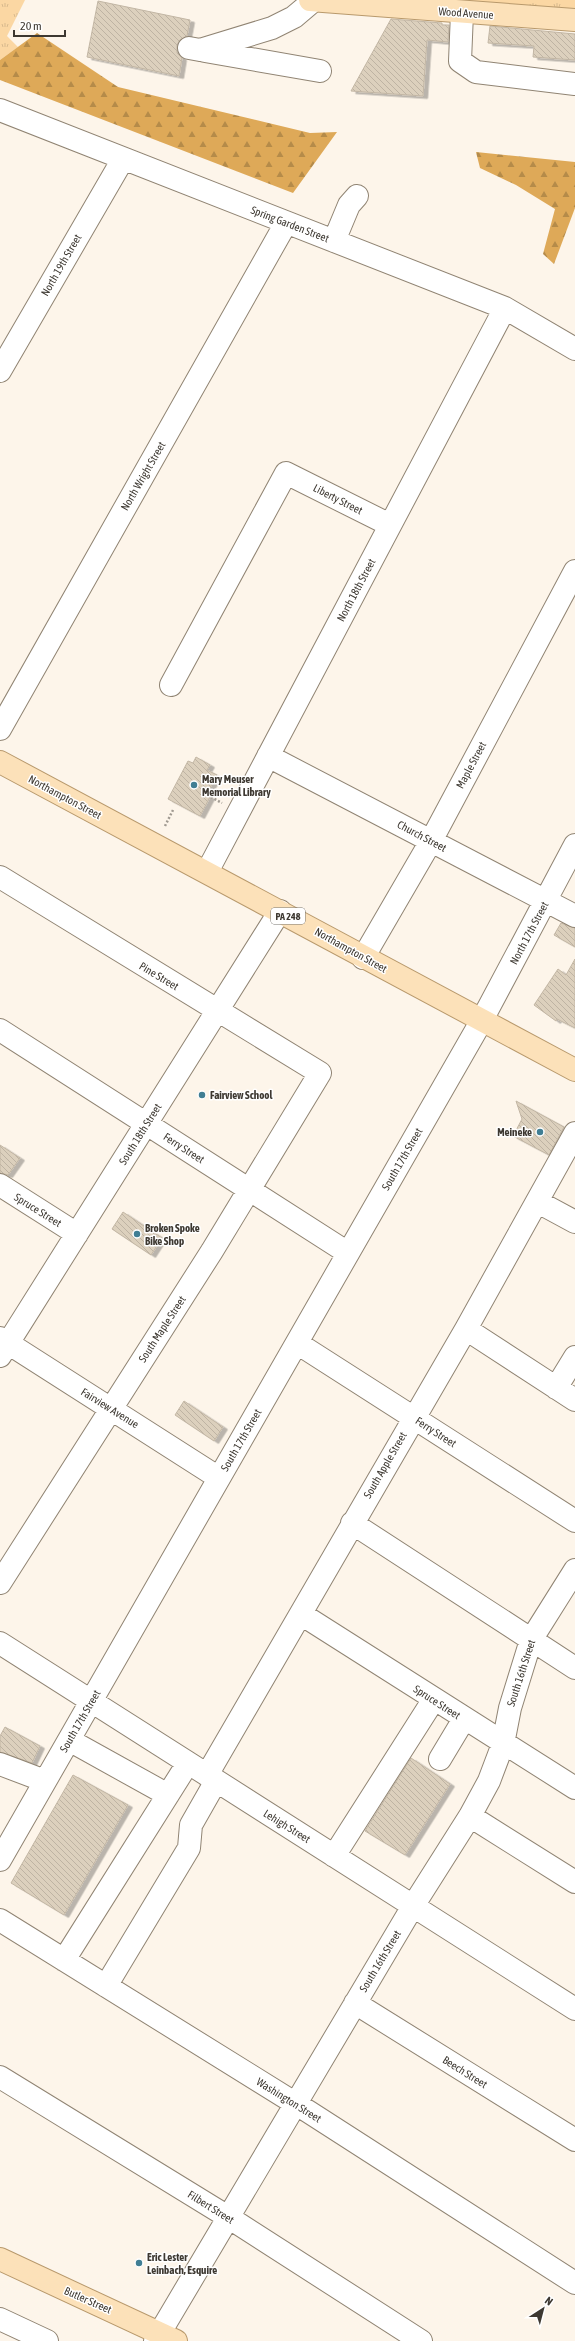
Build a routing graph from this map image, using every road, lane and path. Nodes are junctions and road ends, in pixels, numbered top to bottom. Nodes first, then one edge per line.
1 (310, 0) edge
2 (314, 0) edge
3 (462, 13) junction
4 (575, 20) edge
5 (320, 71) dead end
6 (575, 84) edge
7 (0, 110) edge
8 (122, 159) junction
9 (357, 196) dead end
10 (286, 223) junction
11 (334, 241) junction
12 (505, 308) junction
13 (575, 349) edge
14 (0, 371) edge
15 (390, 525) junction
16 (575, 570) edge
17 (170, 685) dead end
18 (0, 729) edge
19 (268, 756) junction
20 (0, 762) edge
21 (211, 796) dead end
22 (223, 803) dead end
23 (174, 810) dead end
24 (165, 826) dead end
25 (431, 841) junction
26 (575, 846) edge
27 (206, 872) junction
28 (0, 877) edge
29 (546, 901) junction
30 (280, 911) junction
31 (575, 916) edge
32 (363, 958) junction
33 (218, 1010) junction
34 (482, 1020) junction
35 (0, 1030) edge
36 (575, 1070) edge
37 (320, 1073) joint
38 (146, 1124) junction
39 (575, 1133) edge
40 (0, 1185) edge
41 (250, 1190) junction
42 (538, 1202) junction
43 (575, 1222) edge
44 (77, 1234) junction
45 (348, 1253) junction
46 (466, 1329) junction
47 (297, 1343) junction
48 (3, 1346) edge
49 (575, 1357) edge
50 (556, 1388) junction
51 (575, 1400) edge
52 (110, 1408) junction
53 (413, 1417) junction
54 (219, 1478) junction
55 (575, 1521) edge
56 (352, 1523) junction
57 (575, 1570) edge
58 (0, 1583) edge
59 (301, 1614) junction
60 (531, 1640) junction
61 (0, 1642) edge
62 (575, 1668) edge
63 (434, 1699) junction
64 (91, 1701) junction
65 (464, 1719) junction
66 (69, 1740) junction
67 (503, 1744) junction
68 (440, 1759) dead end
69 (188, 1763) junction
70 (0, 1764) edge
71 (211, 1778) junction
72 (45, 1781) junction
73 (575, 1788) edge
74 (168, 1795) junction
75 (470, 1816) junction
76 (334, 1856) junction
77 (0, 1860) edge
78 (575, 1882) edge
79 (413, 1906) junction
80 (0, 1920) edge
81 (64, 1960) junction
82 (106, 1986) junction
83 (355, 2003) junction
84 (575, 2009) edge
85 (0, 2077) edge
86 (295, 2104) junction
87 (575, 2140) edge
88 (228, 2217) junction
89 (0, 2259) edge
90 (575, 2283) edge
91 (0, 2319) edge
92 (163, 2338) edge
93 (48, 2341) edge
94 (421, 2341) edge

1 - 2 main road, Wood Avenue
2 - 3 main road, Wood Avenue
2 - 5 street
3 - 4 main road, Wood Avenue
3 - 6 street
7 - 8 street, Spring Garden Street
8 - 10 street, Spring Garden Street
8 - 14 street, North 19th Street
9 - 11 street
10 - 11 street, Spring Garden Street
10 - 18 street, North Wright Street
11 - 12 street, Spring Garden Street
12 - 13 street, Spring Garden Street
12 - 15 street, North 18th Street
15 - 17 street, Liberty Street
15 - 19 street, North 18th Street
16 - 25 street, Maple Street
19 - 25 street, Church Street
19 - 27 street, North 18th Street
20 - 27 main road, Northampton Street / PA 248
21 - 22 path
23 - 24 path
25 - 29 street, Church Street
25 - 32 street, Maple Street
26 - 29 street, North 17th Street
27 - 30 main road, Northampton Street / PA 248
28 - 33 street, Pine Street
29 - 31 street, Church Street
29 - 34 street, North 17th Street
30 - 32 main road, Northampton Street / PA 248
30 - 33 street, South 18th Street
32 - 34 main road, Northampton Street / PA 248
33 - 37 street, Pine Street
33 - 38 street, South 18th Street
34 - 36 main road, Northampton Street / PA 248
34 - 45 street, South 17th Street
35 - 38 street, Ferry Street
37 - 41 street, South Maple Street
38 - 41 street, Ferry Street
38 - 44 street, South 18th Street
39 - 42 street, South Apple Street
40 - 44 street, Spruce Street
41 - 45 street, Ferry Street
41 - 52 street, South Maple Street
42 - 43 street
42 - 46 street, South Apple Street
44 - 48 street, South 18th Street
45 - 47 street, South 17th Street
46 - 50 street
46 - 53 street, South Apple Street
47 - 53 street, Ferry Street
47 - 54 street, South 17th Street
48 - 52 street, Fairview Avenue
49 - 50 street
50 - 51 street
52 - 54 street, Fairview Avenue
52 - 58 street, South Maple Street
53 - 55 street, Ferry Street
53 - 56 street, South Apple Street
54 - 64 street, South 17th Street
56 - 59 street, South Apple Street
56 - 60 street
57 - 60 street, South 16th Street
59 - 63 street, Spruce Street
59 - 71 street, South Apple Street
60 - 62 street
60 - 67 street, South 16th Street
61 - 64 street, Lehigh Street
63 - 65 street, Spruce Street
63 - 76 street
64 - 66 street, South 17th Street
64 - 69 street, Lehigh Street
65 - 67 street, Spruce Street
65 - 68 street
66 - 72 street, South 17th Street
66 - 74 street
67 - 73 street, Spruce Street
67 - 75 street, South 16th Street
69 - 71 street, Lehigh Street
69 - 74 street
70 - 72 street
71 - 76 street, Lehigh Street
71 - 82 street, South Apple Street
72 - 77 street, South 17th Street
74 - 81 street
75 - 78 street
75 - 79 street, South 16th Street
76 - 79 street, Lehigh Street
79 - 83 street, South 16th Street
79 - 84 street, Lehigh Street
80 - 81 street, Washington Street
81 - 82 street, Washington Street
82 - 86 street, Washington Street
83 - 86 street, South 16th Street
83 - 87 street, Beech Street
85 - 88 street, Filbert Street
86 - 88 street, South 16th Street
86 - 90 street, Washington Street
88 - 92 street, South 16th Street
88 - 94 street, Filbert Street
89 - 92 main road, Butler Street
91 - 93 street

